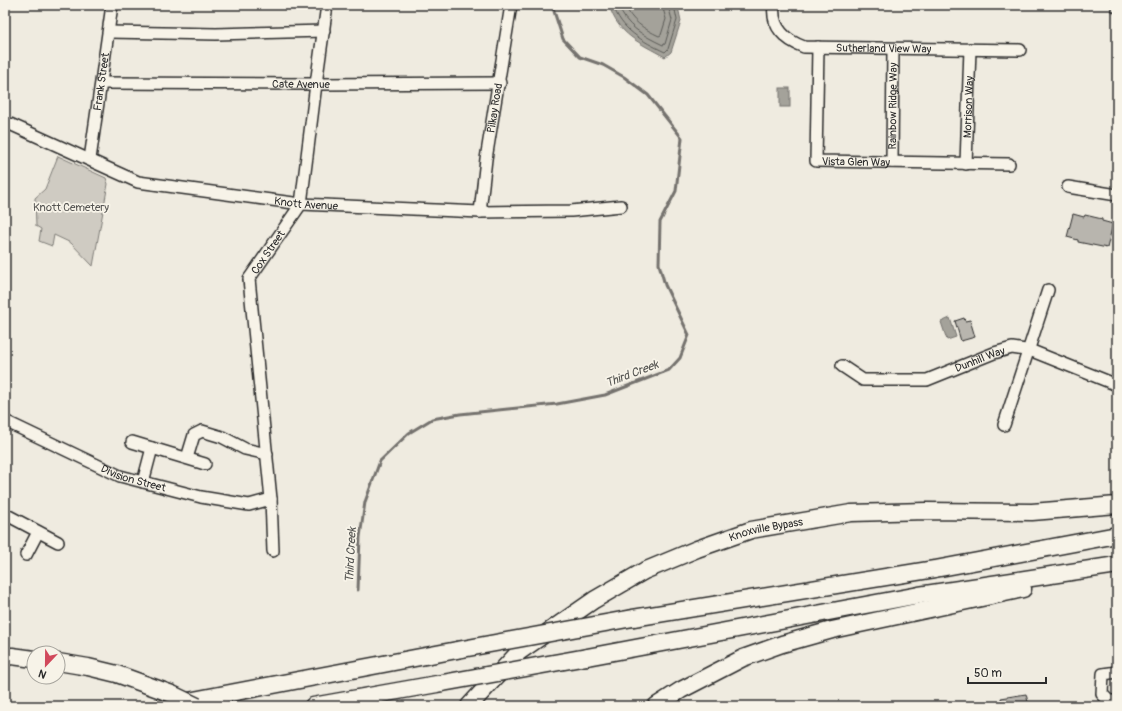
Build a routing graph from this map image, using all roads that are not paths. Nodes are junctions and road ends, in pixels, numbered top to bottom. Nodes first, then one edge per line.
1 (112, 5) edge
2 (327, 5) edge
3 (512, 5) edge
4 (774, 5) edge
5 (324, 31) junction
6 (109, 32) junction
7 (818, 48) junction
8 (893, 49) junction
9 (970, 50) junction
10 (1020, 50) dead end
11 (102, 83) junction
12 (500, 83) junction
13 (316, 84) junction
14 (5, 124) edge
15 (90, 159) junction
16 (892, 162) junction
17 (966, 164) junction
18 (1010, 164) dead end
19 (1068, 187) dead end
20 (1117, 195) edge
21 (301, 204) junction
22 (621, 206) dead end
23 (480, 212) junction
24 (1048, 290) dead end
25 (1028, 350) junction
26 (842, 366) dead end
27 (1117, 385) edge
28 (5, 420) edge
29 (1004, 425) dead end
30 (132, 442) dead end
31 (152, 448) junction
32 (267, 454) junction
33 (187, 458) junction
34 (205, 464) dead end
35 (142, 482) junction
36 (271, 499) junction
37 (1117, 505) edge
38 (5, 514) edge
39 (38, 532) junction
40 (1117, 535) edge
41 (58, 542) dead end
42 (274, 552) dead end
43 (26, 555) dead end
44 (1117, 566) edge
45 (5, 657) edge
46 (26, 658) edge
47 (66, 663) edge
48 (1117, 672) edge
49 (1117, 701) edge
50 (162, 706) edge
51 (196, 706) edge
52 (313, 706) edge
53 (469, 706) edge
54 (656, 706) edge

1 - 6 street, Frank Street
2 - 5 street, Cox Street
3 - 12 street, Pilkay Road
4 - 7 street, Sutherland View Way
5 - 6 street
5 - 13 street, Cox Street
6 - 11 street, Frank Street
7 - 8 street, Sutherland View Way
7 - 16 street, Vista Glen Way
8 - 9 street, Sutherland View Way
8 - 16 street, Rainbow Ridge Way
9 - 10 street, Sutherland View Way
9 - 17 street, Morrison Way
11 - 13 street, Cate Avenue
11 - 15 street, Frank Street
12 - 13 street, Cate Avenue
12 - 23 street, Pilkay Road
13 - 21 street, Cox Street
14 - 15 street, Knott Avenue
15 - 21 street, Knott Avenue
16 - 17 street, Vista Glen Way
17 - 18 street, Vista Glen Way
19 - 20 street
21 - 23 street, Knott Avenue
21 - 32 street, Cox Street
22 - 23 street, Knott Avenue
24 - 25 street
25 - 26 street, Dunhill Way
25 - 27 street, Dunhill Way
25 - 29 street
28 - 35 street, Division Street
30 - 31 street
31 - 33 street
31 - 35 street
32 - 33 street
32 - 36 street, Cox Street
33 - 34 street
35 - 36 street, Division Street
36 - 42 street, Cox Street
37 - 53 highway, Knoxville Bypass
38 - 39 street
39 - 41 street
39 - 43 street
40 - 50 highway, bridge
44 - 52 highway, bridge
44 - 54 highway
45 - 46 highway
47 - 51 highway, bridge
48 - 49 street

